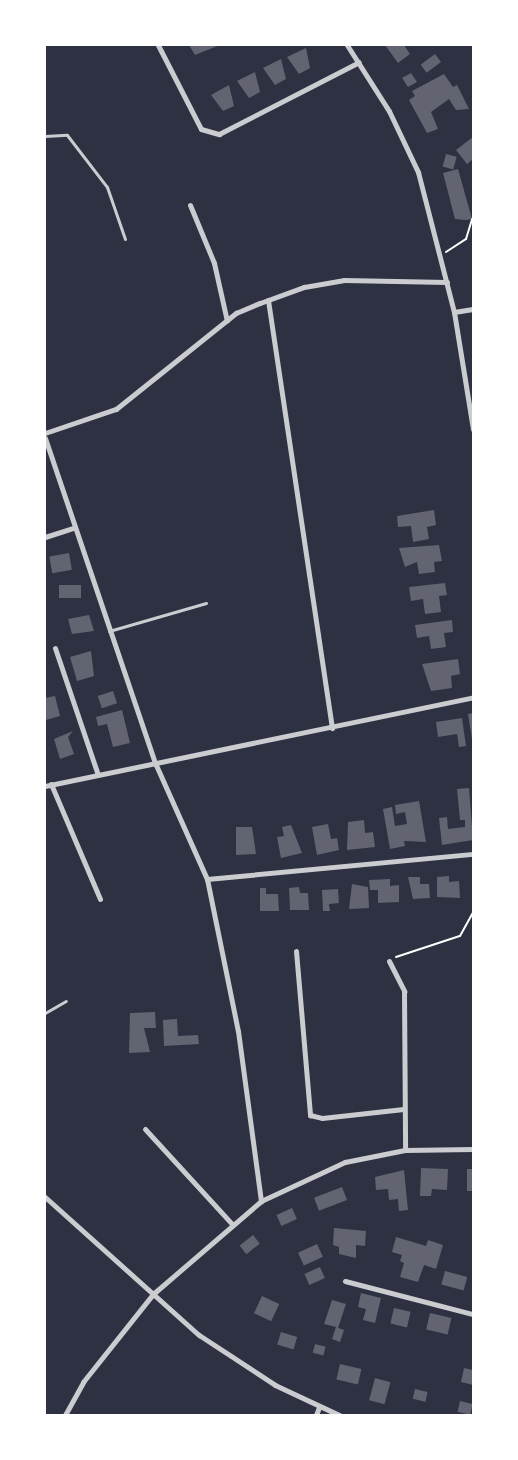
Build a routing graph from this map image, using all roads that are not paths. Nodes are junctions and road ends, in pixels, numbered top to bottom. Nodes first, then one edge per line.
1 (158, 45) edge
2 (347, 45) edge
3 (359, 62) junction
4 (45, 136) edge
5 (190, 205) dead end
6 (125, 239) dead end
7 (447, 282) junction
8 (268, 300) junction
9 (473, 308) edge
10 (454, 312) junction
11 (227, 321) junction
12 (473, 429) edge
13 (45, 433) edge
14 (45, 438) edge
15 (73, 528) junction
16 (45, 537) edge
17 (206, 603) dead end
18 (108, 631) junction
19 (55, 648) dead end
20 (473, 697) edge
21 (332, 728) junction
22 (156, 765) junction
23 (98, 775) junction
24 (48, 785) edge
25 (473, 854) edge
26 (207, 879) junction
27 (100, 899) dead end
28 (296, 952) dead end
29 (389, 961) road end
30 (66, 1001) dead end
31 (45, 1013) edge
32 (404, 1109) junction
33 (145, 1130) dead end
34 (473, 1148) edge
35 (405, 1150) junction
36 (45, 1197) edge
37 (261, 1201) junction
38 (232, 1224) junction
39 (345, 1281) dead end
40 (153, 1294) junction
41 (473, 1314) edge
42 (319, 1407) junction
43 (65, 1415) edge
44 (316, 1415) edge
45 (339, 1415) edge

1 - 3 street
2 - 3 street
3 - 7 street
4 - 6 lane
5 - 11 street
7 - 8 street
7 - 10 street
8 - 11 street
8 - 21 street
9 - 10 street
10 - 12 street
11 - 13 street
14 - 15 street
15 - 16 street
15 - 18 street
17 - 18 lane
18 - 22 street
19 - 23 street
20 - 21 street
21 - 22 street
22 - 23 street
22 - 26 street
23 - 24 street
24 - 27 street
25 - 26 street
26 - 37 street
28 - 32 street
29 - 32 street
30 - 31 lane
32 - 35 street
33 - 38 street
34 - 35 street
35 - 37 street
36 - 40 street
37 - 38 street
38 - 40 street
39 - 41 street
40 - 42 street
40 - 43 street
42 - 44 street
42 - 45 street

